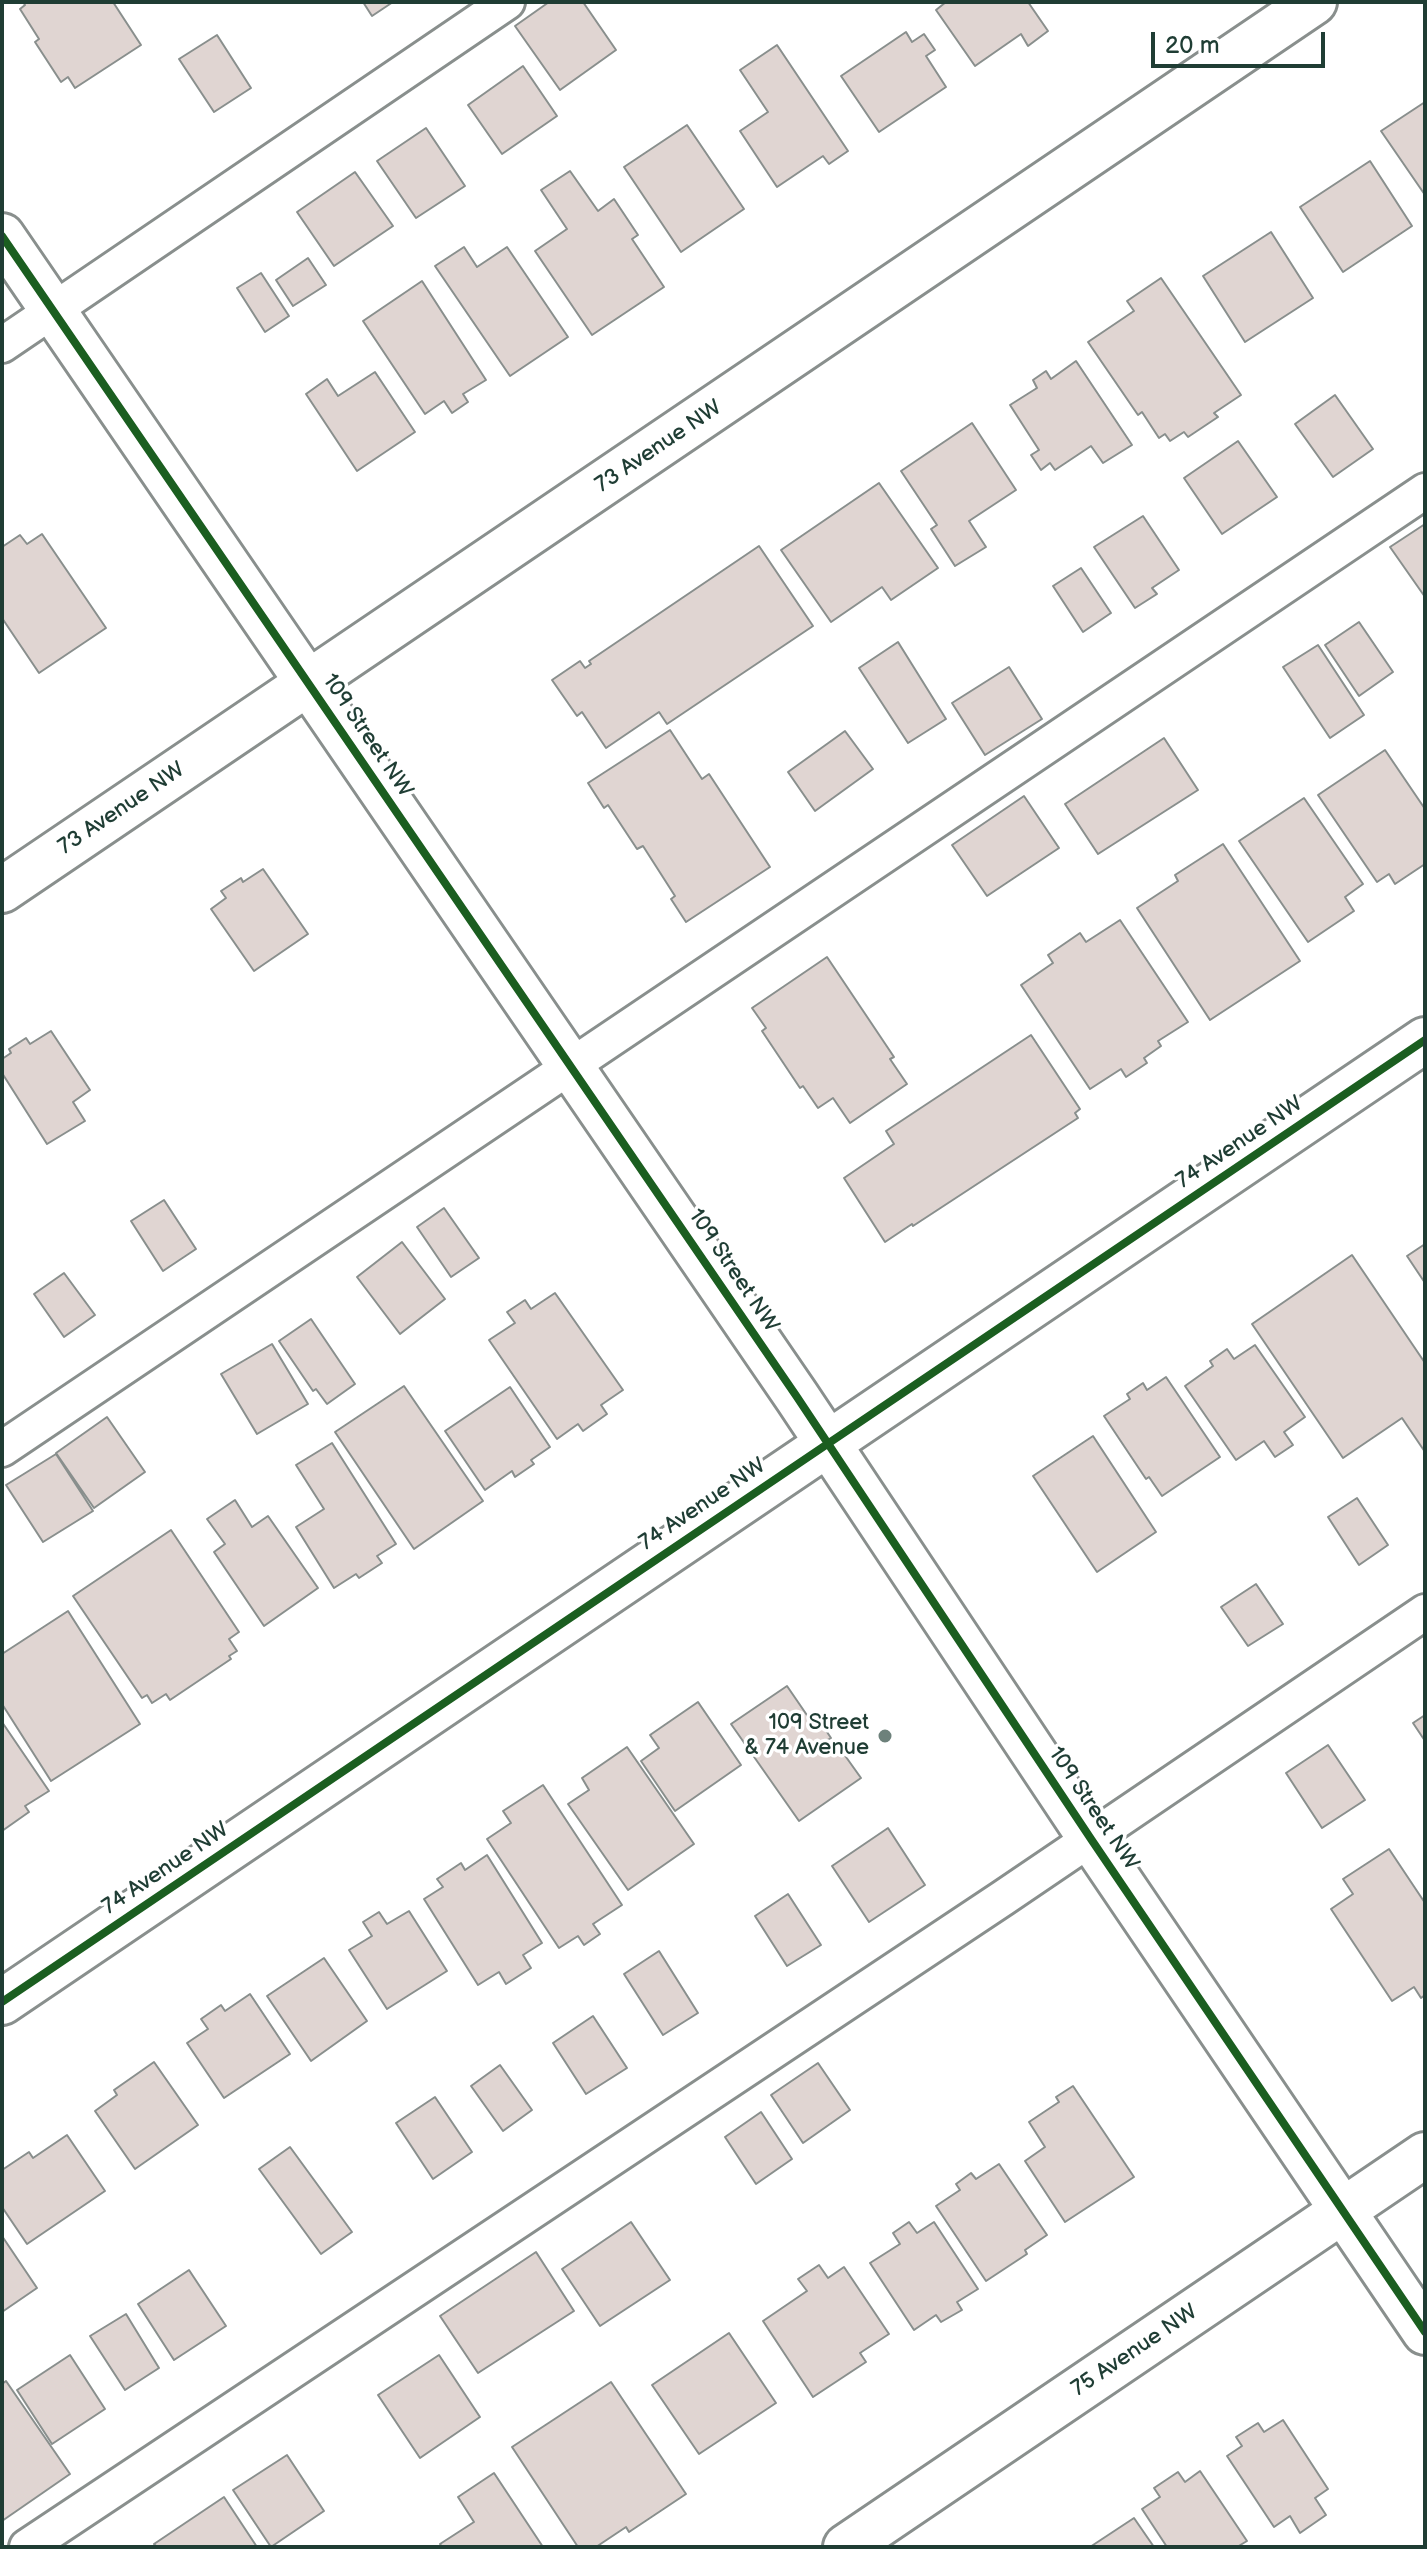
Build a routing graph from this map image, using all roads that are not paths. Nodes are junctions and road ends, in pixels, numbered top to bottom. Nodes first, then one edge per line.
1 (507, 2) edge
2 (1314, 2) edge
3 (2, 236) edge
4 (53, 311) junction
5 (2, 345) edge
6 (1425, 491) edge
7 (309, 683) junction
8 (2, 890) edge
9 (1425, 1040) edge
10 (572, 1068) junction
11 (828, 1443) junction
12 (2, 1449) edge
13 (1425, 1612) edge
14 (1091, 1839) junction
15 (2, 2002) edge
16 (1425, 2155) edge
17 (1344, 2210) junction
18 (1425, 2332) edge
19 (27, 2547) edge
20 (846, 2547) edge

1 - 4 lane
2 - 7 street, 73 Avenue NW
3 - 4 street, 109 Street NW
4 - 5 lane
4 - 7 street, 109 Street NW
6 - 10 lane
7 - 8 street, 73 Avenue NW
7 - 10 street, 109 Street NW
9 - 11 street, 74 Avenue NW
10 - 11 street, 109 Street NW
10 - 12 lane
11 - 14 street, 109 Street NW
11 - 15 street, 74 Avenue NW
13 - 14 lane
14 - 17 street, 109 Street NW
14 - 19 lane
16 - 17 street, 75 Avenue NW
17 - 18 street, 109 Street NW
17 - 20 street, 75 Avenue NW

